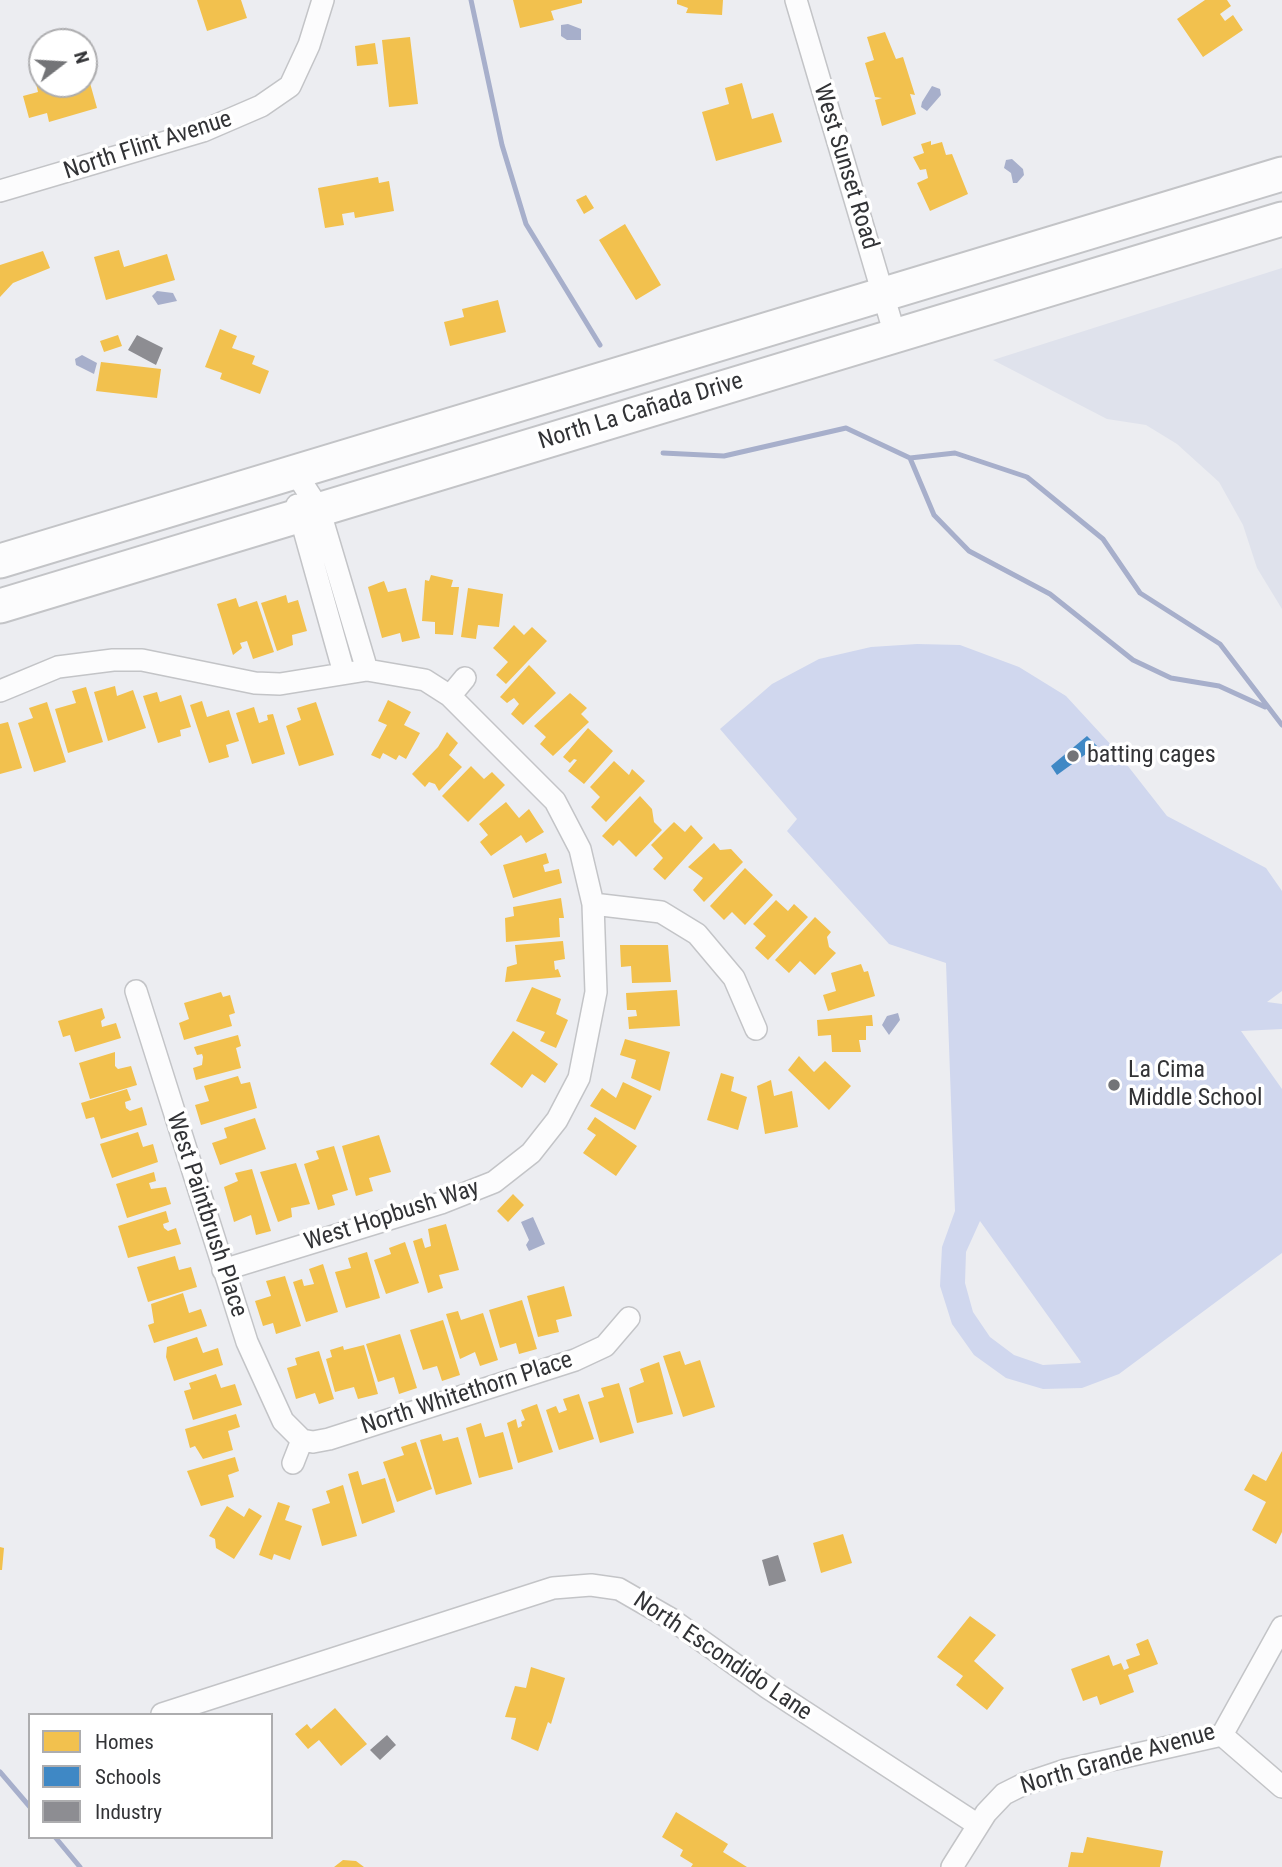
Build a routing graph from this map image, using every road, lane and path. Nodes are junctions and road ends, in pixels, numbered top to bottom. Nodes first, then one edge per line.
1 (323, 0) edge
2 (796, 0) edge
3 (1282, 174) edge
4 (0, 191) edge
5 (1282, 219) edge
6 (884, 294) junction
7 (895, 335) junction
8 (295, 471) junction
9 (308, 513) junction
10 (0, 561) edge
11 (0, 606) edge
12 (367, 670) junction
13 (344, 673) junction
14 (465, 678) dead end
15 (0, 691) edge
16 (450, 696) junction
17 (593, 904) junction
18 (136, 990) dead end
19 (756, 1029) dead end
20 (223, 1269) junction
21 (629, 1318) dead end
22 (298, 1437) junction
23 (293, 1463) dead end
24 (1282, 1627) edge
25 (165, 1713) edge
26 (1222, 1735) junction
27 (1282, 1787) edge
28 (982, 1819) junction
29 (951, 1867) edge

1 - 4 street, North Flint Avenue
2 - 6 street, West Sunset Road
3 - 6 main road, North La Cañada Drive
5 - 7 main road, North La Cañada Drive
6 - 7 street, West Sunset Road
6 - 8 main road, North La Cañada Drive
7 - 9 main road, North La Cañada Drive
8 - 9 street
8 - 10 main road, North La Cañada Drive
9 - 11 main road, North La Cañada Drive
9 - 12 street
9 - 13 street
12 - 13 street, West Hopbush Way
12 - 16 street, West Hopbush Way
13 - 15 street, West Hopbush Way
14 - 16 street
16 - 17 street, West Hopbush Way
17 - 19 street
17 - 20 street, West Hopbush Way
18 - 20 street, West Paintbrush Place
20 - 22 street, West Paintbrush Place
21 - 22 street, North Whitethorn Place
22 - 23 street
24 - 26 street, North Grande Avenue
25 - 28 street, North Escondido Lane
26 - 27 street
26 - 28 street, North Grande Avenue
28 - 29 street, North Grande Avenue

